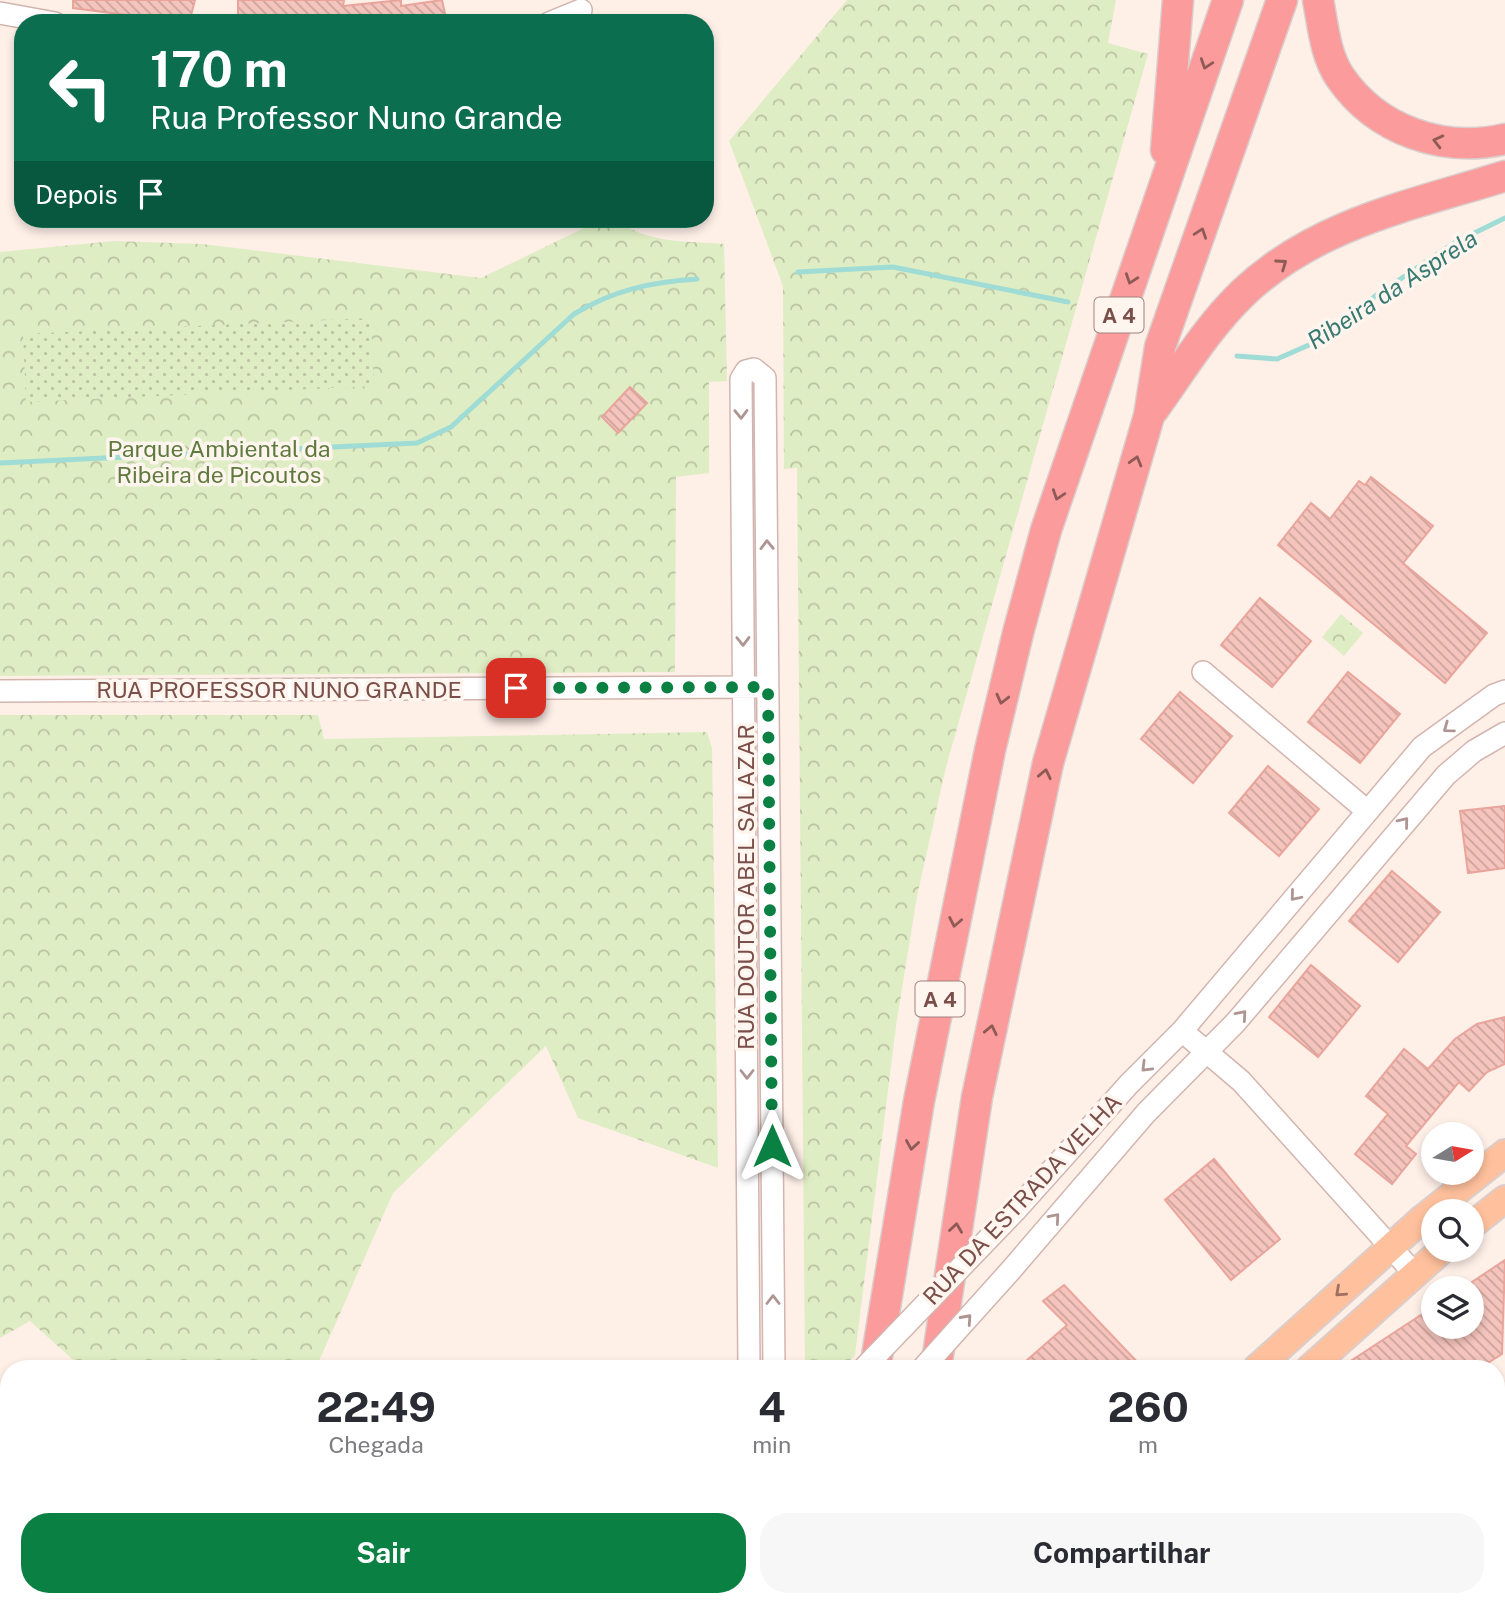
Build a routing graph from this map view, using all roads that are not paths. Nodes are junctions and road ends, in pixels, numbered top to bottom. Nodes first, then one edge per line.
1 (1178, 0) edge
2 (1228, 0) edge
3 (1282, 0) edge
4 (1318, 0) edge
5 (581, 10) dead end
6 (571, 14) edge
7 (1505, 139) edge
8 (1505, 176) edge
9 (1164, 184) junction
10 (1149, 416) junction
11 (1203, 672) dead end
12 (744, 687) junction
13 (768, 687) junction
14 (0, 691) edge
15 (1505, 691) edge
16 (1505, 733) edge
17 (1361, 816) junction
18 (1386, 846) junction
19 (1182, 1031) junction
20 (1208, 1052) junction
21 (1505, 1153) edge
22 (1505, 1199) edge
23 (1484, 1216) edge
24 (1391, 1246) junction
25 (1427, 1262) edge
26 (1414, 1273) junction
27 (749, 1360) edge
28 (774, 1360) edge
29 (872, 1360) edge
30 (877, 1360) edge
31 (930, 1360) edge
32 (937, 1360) edge
33 (1266, 1360) edge
34 (1319, 1360) edge

1 - 9 highway
2 -> 9 highway, A 4
10 -> 3 highway, A 4
7 -> 4 highway
5 - 6 street
10 -> 8 highway
9 -> 30 highway, A 4
32 -> 10 highway, A 4
11 - 17 street
12 - 13 street, RUA PROFESSOR NUNO GRANDE
13 -> 12 street, RUA DOUTOR ABEL SALAZAR
12 - 14 street, RUA PROFESSOR NUNO GRANDE
12 -> 27 street, RUA DOUTOR ABEL SALAZAR
28 -> 13 street, RUA DOUTOR ABEL SALAZAR
15 -> 17 street, RUA DA ESTRADA VELHA
18 -> 16 street, RUA DA ESTRADA VELHA
17 - 18 street
17 -> 19 street, RUA DA ESTRADA VELHA
20 -> 18 street, RUA DA ESTRADA VELHA
19 - 20 street
19 -> 29 street, RUA DA ESTRADA VELHA, bridge
20 - 24 street
31 -> 20 street, RUA DA ESTRADA VELHA, bridge
21 - 24 main road
22 - 23 main road
24 - 26 street
24 -> 33 main road
25 - 26 main road
26 - 34 main road

